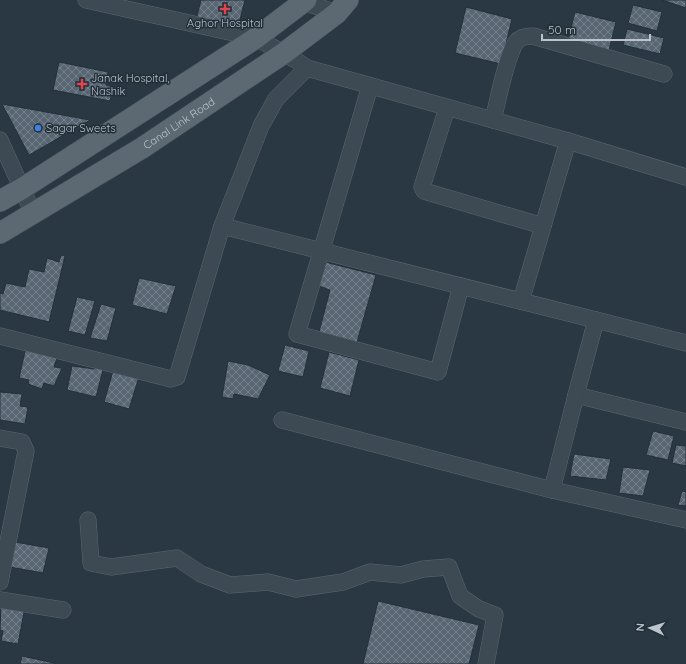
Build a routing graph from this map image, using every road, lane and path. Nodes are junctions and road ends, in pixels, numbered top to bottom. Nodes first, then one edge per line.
1 (86, 0) edge
2 (303, 1) edge
3 (342, 6) edge
4 (256, 38) junction
5 (284, 53) junction
6 (307, 68) junction
7 (664, 74) dead end
8 (370, 86) junction
9 (447, 108) junction
10 (493, 120) junction
11 (0, 140) edge
12 (568, 141) junction
13 (686, 177) edge
14 (23, 188) junction
15 (0, 201) edge
16 (33, 213) junction
17 (222, 226) junction
18 (543, 226) junction
19 (0, 233) edge
20 (322, 251) junction
21 (461, 286) junction
22 (521, 301) junction
23 (596, 320) junction
24 (0, 336) edge
25 (686, 343) edge
26 (576, 395) junction
27 (282, 420) dead end
28 (686, 422) edge
29 (0, 438) edge
30 (552, 490) junction
31 (88, 520) dead end
32 (686, 520) edge
33 (0, 582) edge
34 (0, 600) edge
35 (63, 610) dead end
36 (486, 664) edge

1 - 4 street
2 - 3 street
2 - 4 main road
3 - 5 main road, Canal Link Road
4 - 5 street
4 - 14 main road
5 - 6 street
5 - 16 main road, Canal Link Road
6 - 8 street
6 - 17 street
7 - 10 street
8 - 9 street
8 - 20 street
9 - 10 street
9 - 18 street
10 - 12 street
11 - 14 street
12 - 13 street
12 - 18 street
14 - 15 main road
14 - 16 street
16 - 19 main road, Canal Link Road
17 - 20 street
17 - 24 street
18 - 22 street
20 - 21 street
20 - 21 street
21 - 22 street
22 - 23 street
23 - 25 street
23 - 26 street
26 - 28 street
26 - 30 street
27 - 30 street
29 - 33 street
30 - 32 street
31 - 36 street
34 - 35 street

